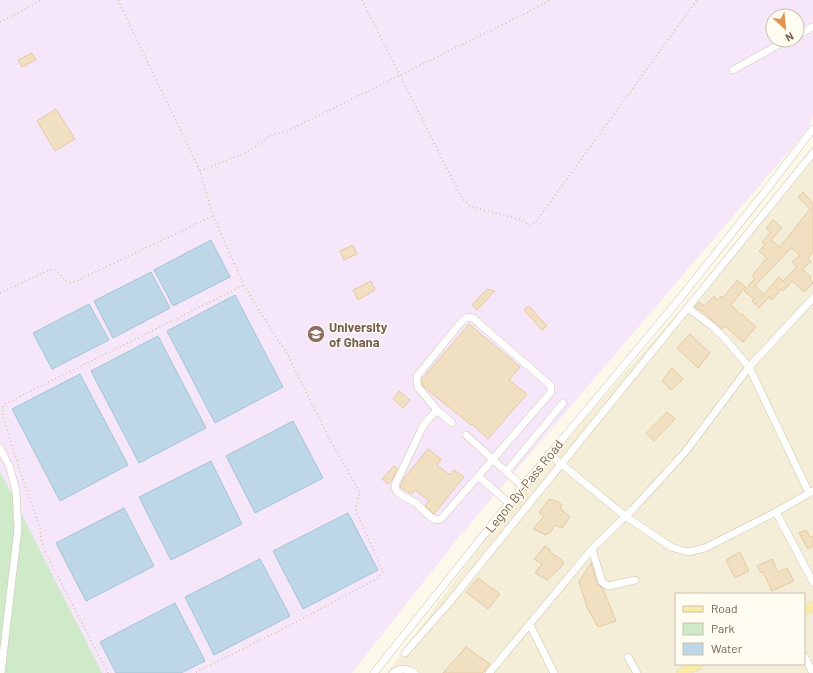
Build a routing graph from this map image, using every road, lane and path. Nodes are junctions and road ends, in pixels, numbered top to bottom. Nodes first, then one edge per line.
1 (42, 0) edge
2 (118, 0) edge
3 (362, 0) edge
4 (550, 0) edge
5 (697, 0) edge
6 (0, 22) edge
7 (771, 48) edge
8 (733, 70) dead end
9 (400, 75) junction
10 (813, 129) edge
11 (813, 153) edge
12 (200, 171) junction
13 (213, 216) junction
14 (244, 285) junction
15 (0, 293) edge
16 (811, 300) edge
17 (688, 308) junction
18 (813, 310) edge
19 (750, 367) junction
20 (563, 403) dead end
21 (437, 410) junction
22 (452, 422) dead end
23 (466, 435) dead end
24 (0, 448) edge
25 (549, 454) junction
26 (494, 460) junction
27 (562, 464) junction
28 (506, 472) junction
29 (479, 477) junction
30 (523, 487) junction
31 (811, 492) edge
32 (509, 503) junction
33 (776, 512) junction
34 (625, 516) junction
35 (592, 549) junction
36 (635, 580) dead end
37 (813, 582) edge
38 (530, 625) junction
39 (405, 653) dead end
40 (628, 657) dead end
41 (805, 658) edge
42 (697, 665) edge
43 (1, 673) edge
44 (108, 673) edge
45 (194, 673) edge
46 (374, 673) edge
47 (393, 673) edge
48 (415, 673) edge
49 (489, 673) edge
50 (554, 673) edge
51 (637, 673) edge
52 (681, 673) edge
53 (813, 673) edge

1 - 6 path
2 - 12 path
3 - 9 path
4 - 9 path
5 - 9 path
7 - 8 street
9 - 12 path
10 - 25 street, Legon By-Pass Road
11 - 17 street
12 - 13 path
13 - 14 path
13 - 15 path
14 - 44 path
14 - 45 path
16 - 18 street
16 - 19 street
17 - 19 street
17 - 27 street
19 - 31 street
19 - 34 street
20 - 28 street
21 - 22 street
21 - 26 street
21 - 29 street
23 - 26 street
24 - 43 street
25 - 27 street
25 - 30 street, Legon By-Pass Road
26 - 28 street
26 - 29 street
27 - 34 street
27 - 39 street
28 - 30 street
29 - 32 street
30 - 32 street, Legon By-Pass Road
31 - 33 street
32 - 46 street, Legon By-Pass Road
33 - 34 street
33 - 37 street
34 - 35 street
35 - 36 street
35 - 38 street
38 - 49 street
38 - 50 street
40 - 51 street
41 - 53 street
42 - 52 main road
47 - 48 street

